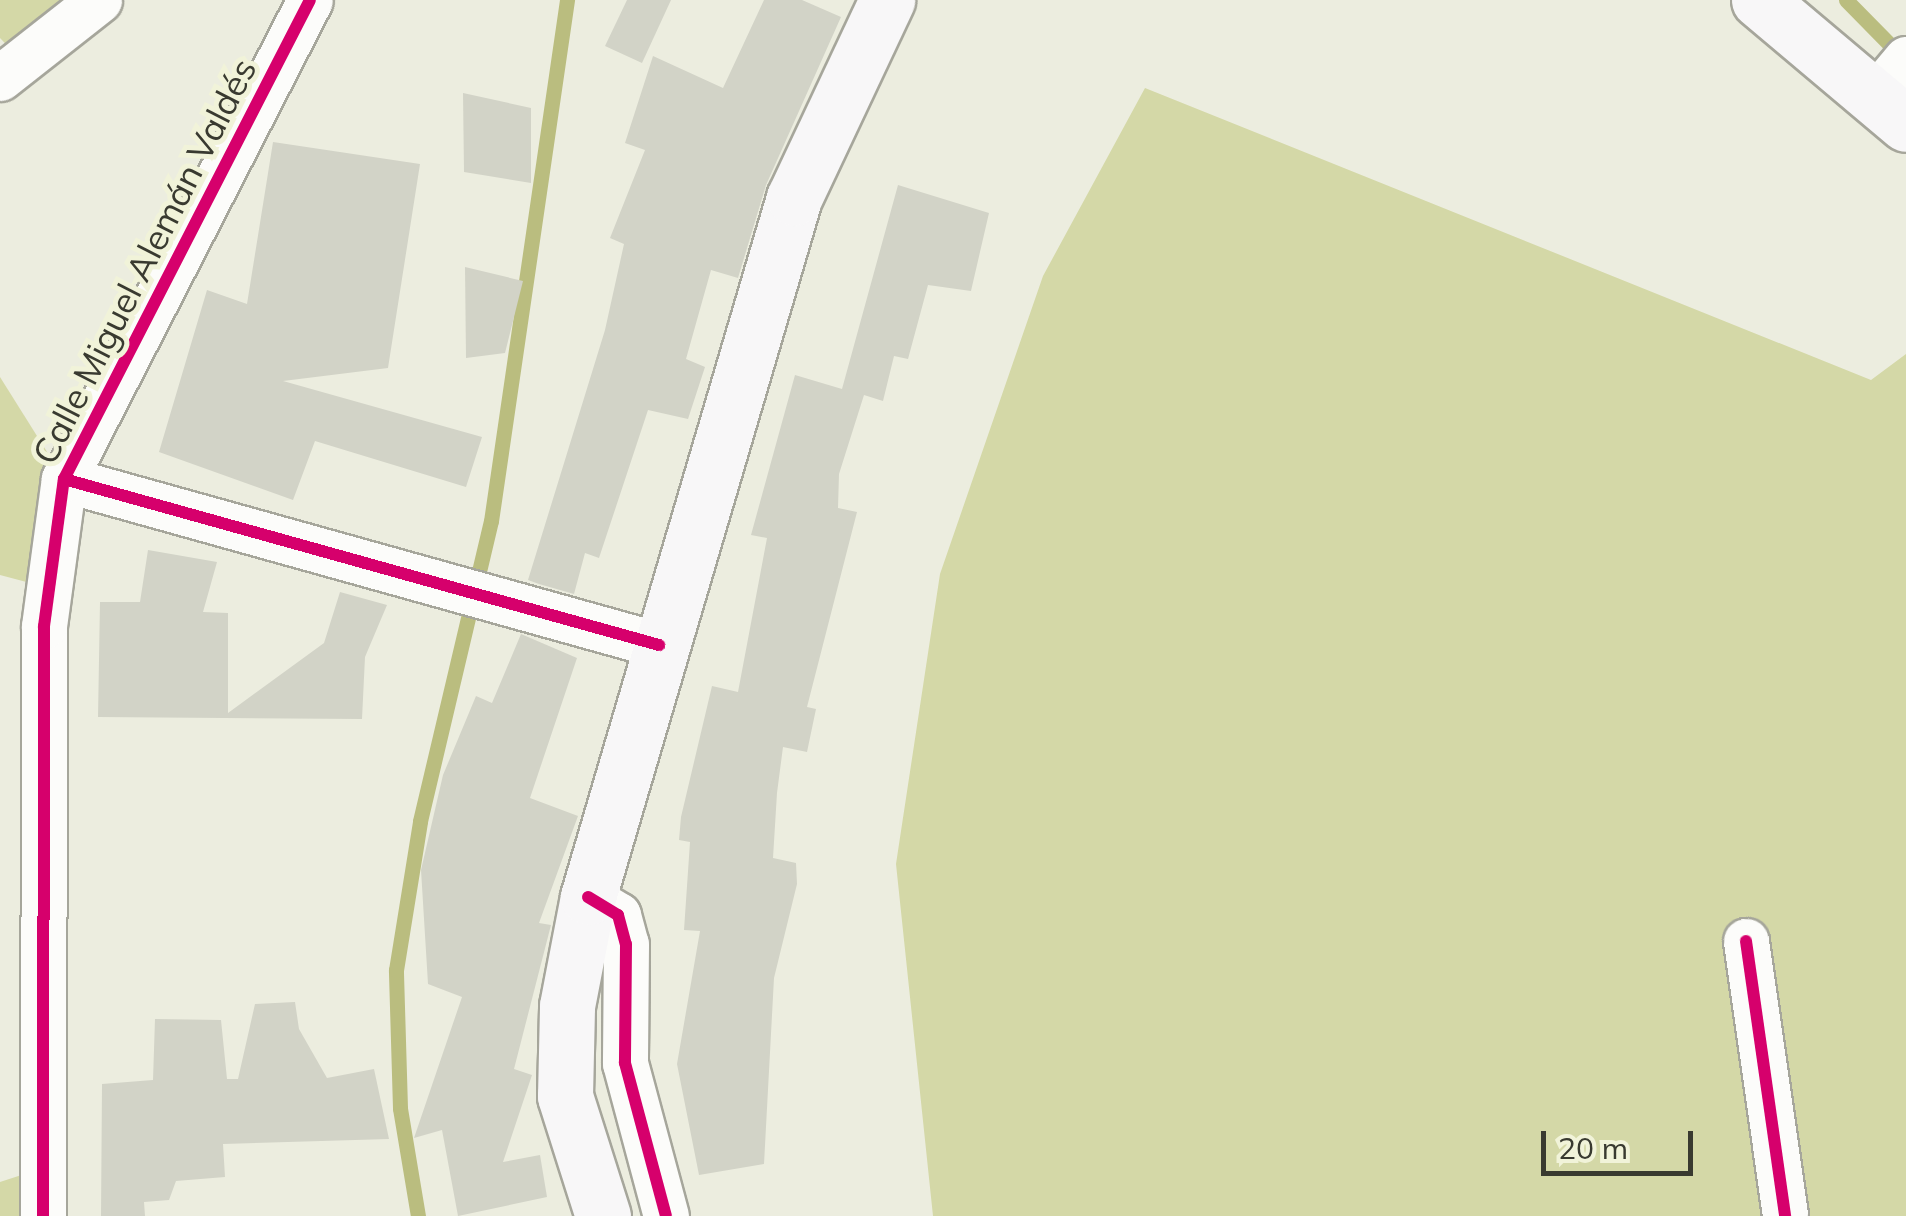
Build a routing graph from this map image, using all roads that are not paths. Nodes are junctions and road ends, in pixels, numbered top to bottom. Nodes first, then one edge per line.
1 (99, 0) edge
2 (310, 0) edge
3 (887, 0) edge
4 (1759, 0) edge
5 (0, 78) edge
6 (1896, 93) edge
7 (64, 479) junction
8 (659, 645) junction
9 (588, 897) junction
10 (1746, 942) dead end
11 (43, 1216) edge
12 (603, 1216) edge
13 (666, 1216) edge
14 (1785, 1216) edge

1 - 5 street
2 - 7 street, Calle Miguel Alemán Valdés
3 - 8 main road
4 - 6 main road
7 - 8 street
7 - 11 street, Calle Miguel Alemán Valdés
8 - 9 main road
9 - 12 main road
9 - 13 street
10 - 14 street

